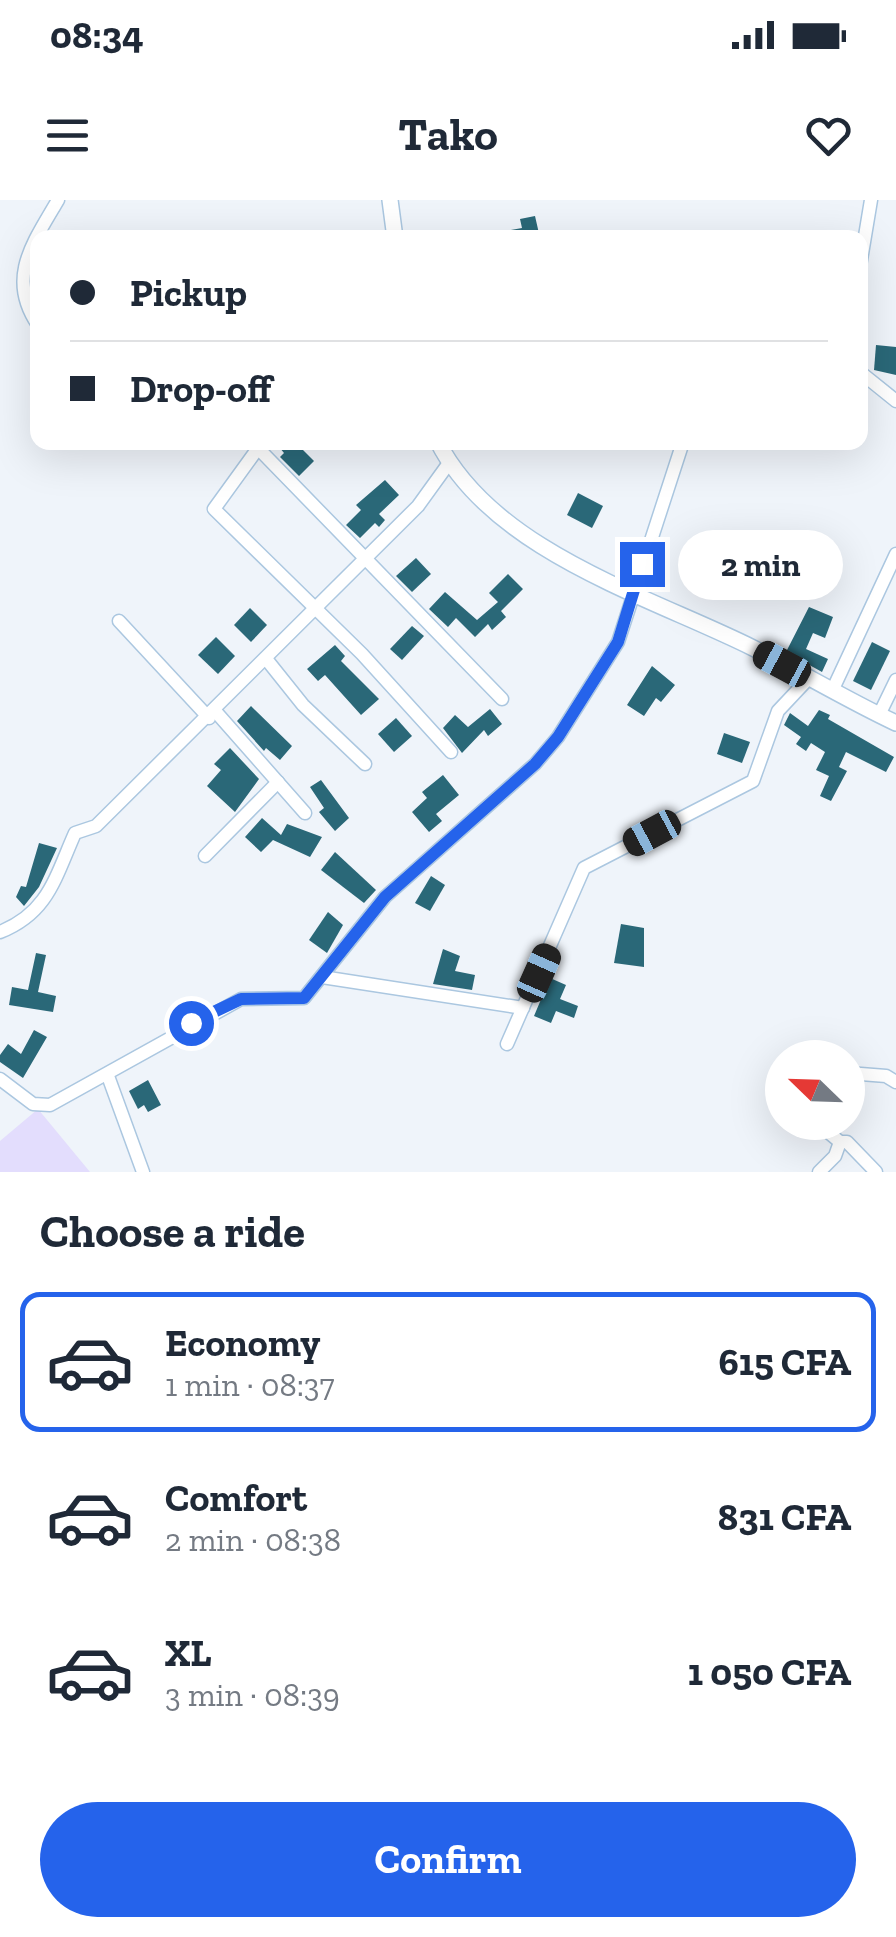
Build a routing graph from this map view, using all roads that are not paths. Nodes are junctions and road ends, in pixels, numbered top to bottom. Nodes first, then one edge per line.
1 (58, 200) edge
2 (390, 200) edge
3 (871, 200) edge
4 (42, 230) edge
5 (394, 230) edge
6 (866, 230) edge
7 (30, 252) edge
8 (30, 308) edge
9 (868, 378) edge
10 (896, 401) edge
11 (252, 450) edge
12 (257, 450) edge
13 (442, 450) edge
14 (680, 450) edge
15 (449, 463) junction
16 (896, 554) edge
17 (365, 558) junction
18 (633, 596) junction
19 (316, 610) junction
20 (119, 620) dead end
21 (266, 660) junction
22 (810, 678) junction
23 (896, 680) edge
24 (833, 689) junction
25 (502, 699) dead end
26 (212, 715) junction
27 (880, 715) junction
28 (896, 723) edge
29 (451, 752) dead end
30 (365, 764) dead end
31 (278, 782) junction
32 (305, 812) dead end
33 (205, 856) dead end
34 (0, 932) edge
35 (322, 977) junction
36 (523, 1008) junction
37 (507, 1044) dead end
38 (865, 1074) edge
39 (108, 1076) junction
40 (0, 1080) edge
41 (896, 1082) edge
42 (838, 1140) edge
43 (840, 1142) junction
44 (143, 1172) edge
45 (819, 1172) edge
46 (876, 1172) edge

1 - 4 street
2 - 5 street
3 - 6 street
7 - 8 street
9 - 10 street
11 - 19 street
12 - 17 street
13 - 15 street
14 - 18 street
15 - 17 street
15 - 18 street
16 - 24 street
17 - 19 street
17 - 25 street
18 - 22 street
18 - 35 street
19 - 21 street
19 - 29 street
20 - 26 street
21 - 26 street
21 - 30 street
22 - 24 street
22 - 36 street
23 - 27 street
24 - 27 street
26 - 31 street
26 - 34 street
27 - 28 street
31 - 32 street
31 - 33 street
35 - 36 street
35 - 39 street
36 - 37 street
38 - 41 street
39 - 40 street
39 - 44 street
42 - 43 street
43 - 45 street
43 - 46 street

